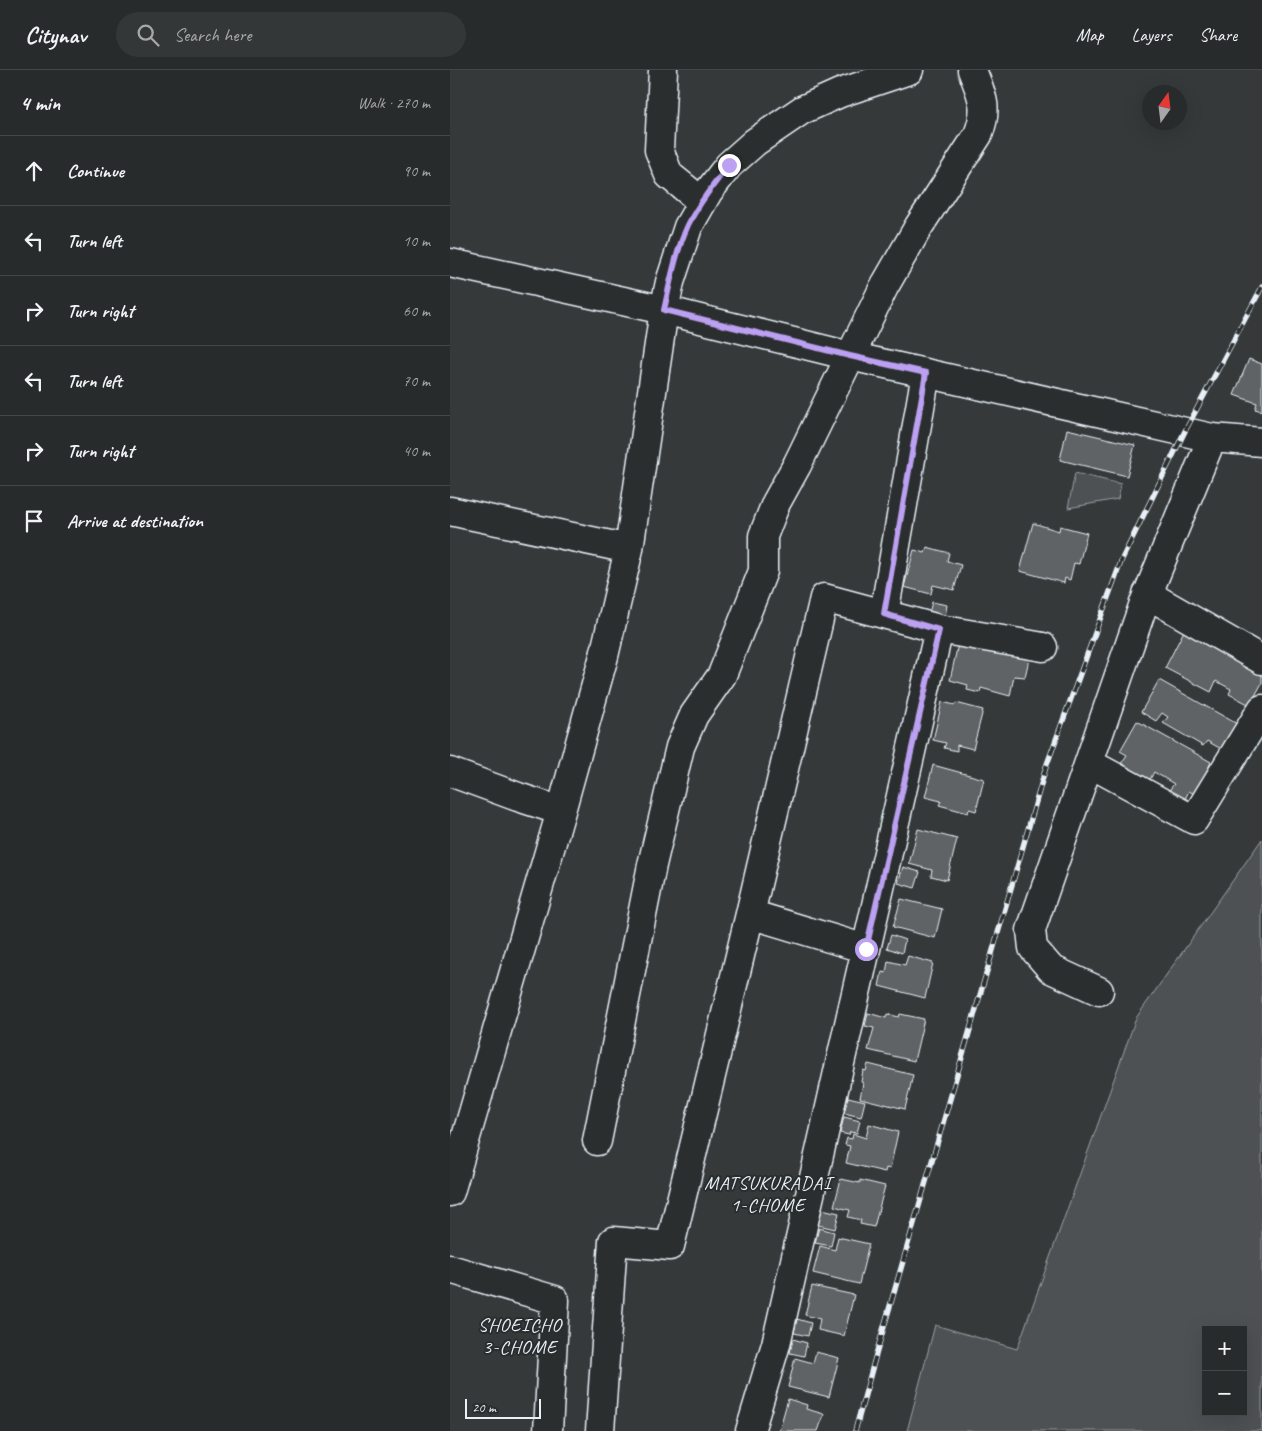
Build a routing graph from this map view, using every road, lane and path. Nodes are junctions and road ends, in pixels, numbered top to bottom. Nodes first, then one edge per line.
1 (663, 70) edge
2 (909, 70) edge
3 (972, 70) edge
4 (701, 201) junction
5 (450, 263) edge
6 (664, 310) junction
7 (850, 356) junction
8 (926, 373) junction
9 (1212, 438) junction
10 (1262, 442) edge
11 (450, 512) edge
12 (629, 549) junction
13 (1147, 594) junction
14 (884, 614) junction
15 (939, 630) junction
16 (1043, 647) dead end
17 (1262, 660) edge
18 (1262, 709) edge
19 (1089, 763) junction
20 (450, 772) edge
21 (561, 811) junction
22 (750, 914) junction
23 (866, 949) junction
24 (1099, 991) dead end
25 (597, 1141) dead end
26 (450, 1192) edge
27 (450, 1269) edge
28 (548, 1431) edge
29 (600, 1431) edge
30 (750, 1431) edge

1 - 4 street
2 - 4 street
3 - 7 street
4 - 6 street
5 - 6 street
6 - 7 street
6 - 12 street
7 - 8 street
7 - 25 street
8 - 9 street
8 - 14 street
9 - 10 street
9 - 13 street
11 - 12 street
12 - 21 street
13 - 17 street
13 - 19 street
14 - 15 street
14 - 22 street
15 - 16 street
15 - 23 street
18 - 19 street
19 - 24 street
20 - 21 street
21 - 26 street
22 - 23 street
22 - 29 street
23 - 30 street
27 - 28 street

